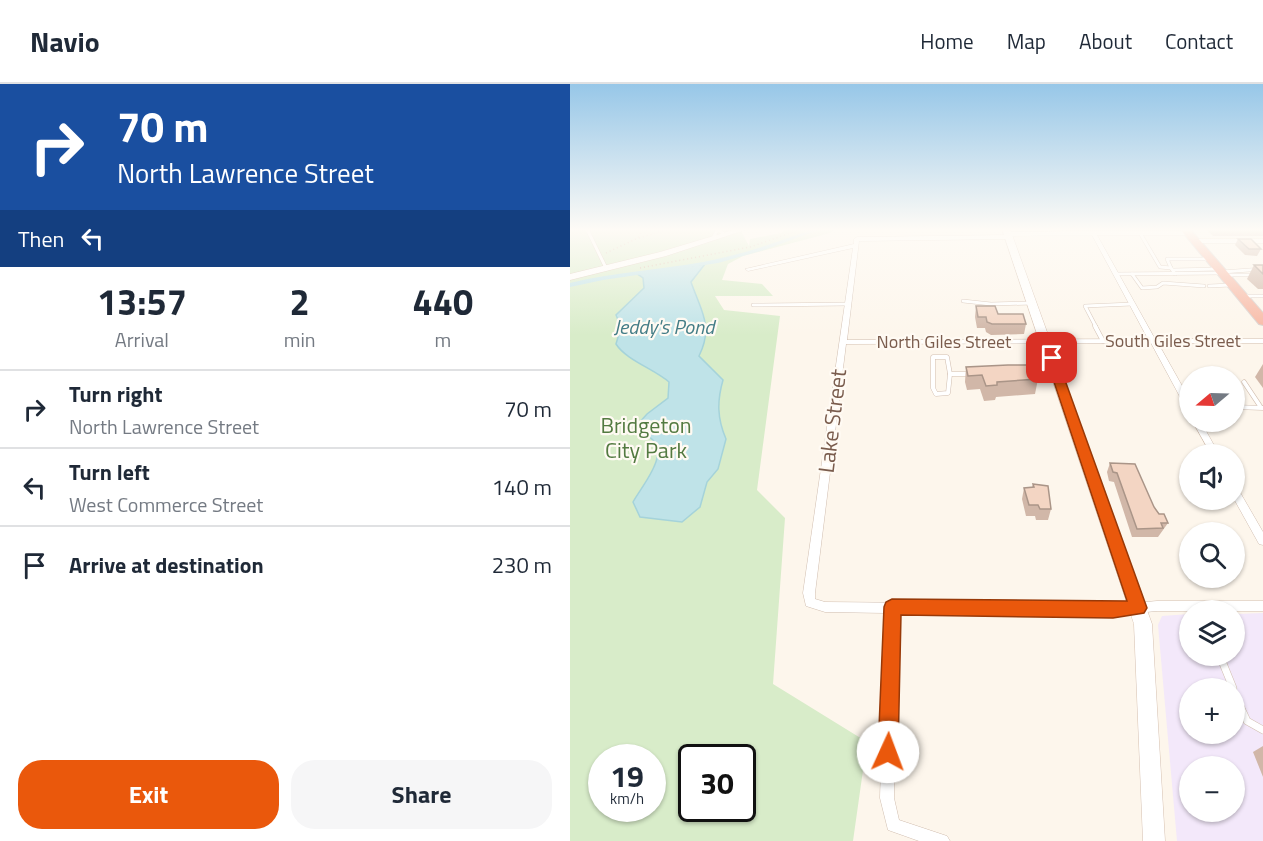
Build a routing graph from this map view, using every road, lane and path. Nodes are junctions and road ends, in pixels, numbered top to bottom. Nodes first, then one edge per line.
1 (604, 264) edge
2 (619, 264) edge
3 (657, 264) edge
4 (770, 264) edge
5 (852, 264) edge
6 (1019, 264) edge
7 (1111, 264) edge
8 (1158, 264) edge
9 (1170, 264) edge
10 (1215, 264) edge
11 (606, 268) junction
12 (634, 268) dead end
13 (748, 269) dead end
14 (1263, 269) edge
15 (1173, 271) junction
16 (1222, 272) junction
17 (1116, 274) junction
18 (1132, 274) junction
19 (1181, 274) junction
20 (1263, 275) edge
21 (570, 277) edge
22 (1186, 283) junction
23 (1232, 285) junction
24 (1204, 286) dead end
25 (1209, 286) dead end
26 (1242, 296) junction
27 (1263, 296) edge
28 (963, 301) dead end
29 (1033, 303) junction
30 (847, 304) junction
31 (1132, 304) junction
32 (753, 305) dead end
33 (1257, 307) edge
34 (1263, 321) edge
35 (1263, 340) edge
36 (1103, 341) junction
37 (1152, 341) junction
38 (842, 342) junction
39 (1046, 342) junction
40 (950, 374) junction
41 (980, 374) edge
42 (1025, 374) edge
43 (1057, 374) junction
44 (1245, 383) edge
45 (1179, 390) edge
46 (1245, 407) edge
47 (1262, 407) edge
48 (1245, 509) edge
49 (1263, 541) edge
50 (1263, 606) edge
51 (892, 607) junction
52 (1245, 607) edge
53 (1138, 608) junction
54 (1179, 608) edge
55 (1245, 718) edge
56 (1263, 730) edge
57 (942, 841) edge
58 (1154, 841) edge

1 - 11 lane
2 - 11 street
3 - 12 path
4 - 13 street
5 - 30 street, Lake Street
6 - 29 street
7 - 17 street
8 - 15 lane
9 - 15 lane
10 - 16 highway
11 - 21 street
14 - 16 lane
15 - 16 lane
15 - 18 lane
15 - 19 lane
16 - 19 lane
16 - 20 lane
16 - 23 highway
17 - 18 lane
17 - 31 street
18 - 22 lane
19 - 22 lane
22 - 24 lane
23 - 25 lane
23 - 26 highway
26 - 27 lane
26 - 33 highway
28 - 29 lane
29 - 39 street
30 - 32 lane
30 - 38 street, Lake Street
31 - 36 lane
31 - 37 street
33 - 34 highway
35 - 37 street, South Giles Street
36 - 37 street, South Giles Street
36 - 39 street, South Giles Street
37 - 45 street
38 - 39 street, North Giles Street
38 - 51 street, Lake Street
39 - 43 street
40 - 40 lane
40 - 41 lane
42 - 43 lane
43 - 53 street
44 - 47 lane
46 - 47 lane
48 - 49 street
50 - 52 street
51 - 53 street
51 - 57 street
53 - 54 street
53 - 58 street
55 - 56 lane

